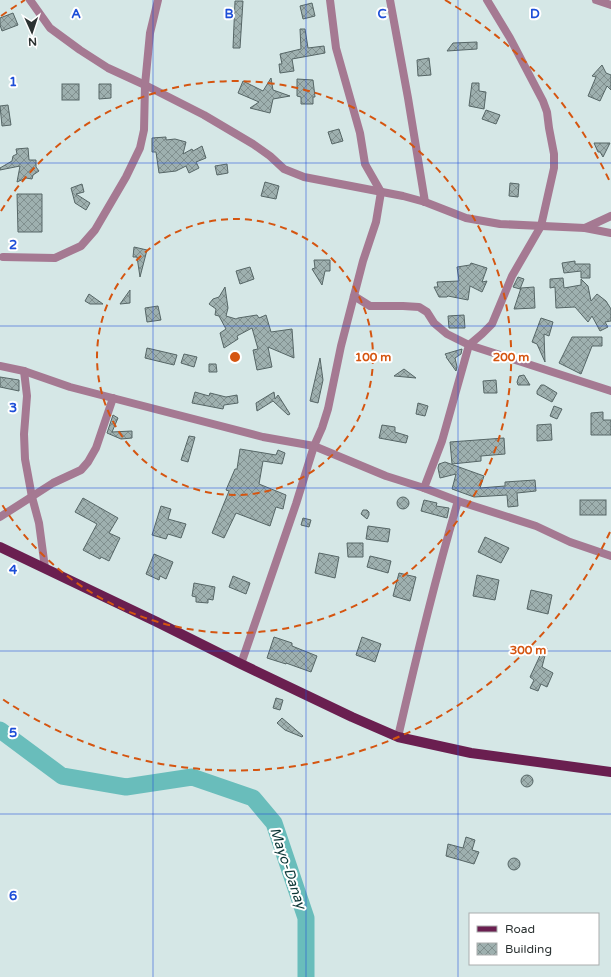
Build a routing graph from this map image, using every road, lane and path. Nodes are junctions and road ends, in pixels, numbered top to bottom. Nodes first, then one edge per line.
1 (30, 0) edge
2 (158, 0) edge
3 (330, 0) edge
4 (390, 0) edge
5 (486, 0) edge
6 (596, 0) edge
7 (611, 5) edge
8 (145, 85) junction
9 (382, 192) junction
10 (425, 202) junction
11 (611, 216) edge
12 (541, 226) junction
13 (585, 228) junction
14 (611, 233) edge
15 (3, 257) dead end
16 (354, 296) junction
17 (469, 345) junction
18 (0, 366) edge
19 (24, 371) junction
20 (611, 391) edge
21 (112, 398) junction
22 (314, 446) junction
23 (424, 488) junction
24 (32, 497) junction
25 (458, 501) junction
26 (0, 517) edge
27 (0, 547) edge
28 (611, 556) edge
29 (45, 568) junction
30 (241, 664) junction
31 (398, 737) junction
32 (611, 772) edge

1 - 8 street
2 - 8 street
3 - 9 street
4 - 10 street
5 - 12 street
6 - 7 street
8 - 9 street
8 - 15 street
9 - 10 street
9 - 16 street
10 - 12 street
11 - 13 street
12 - 13 street
12 - 17 street
13 - 14 street
16 - 17 street
16 - 22 street
17 - 20 street
17 - 23 street
18 - 19 street
19 - 21 street
19 - 24 street
21 - 22 street
21 - 24 street
22 - 23 street
22 - 30 street
23 - 25 street
24 - 26 street
24 - 29 street
25 - 28 street
25 - 31 street
27 - 29 main road
29 - 30 main road
30 - 31 main road
31 - 32 main road

